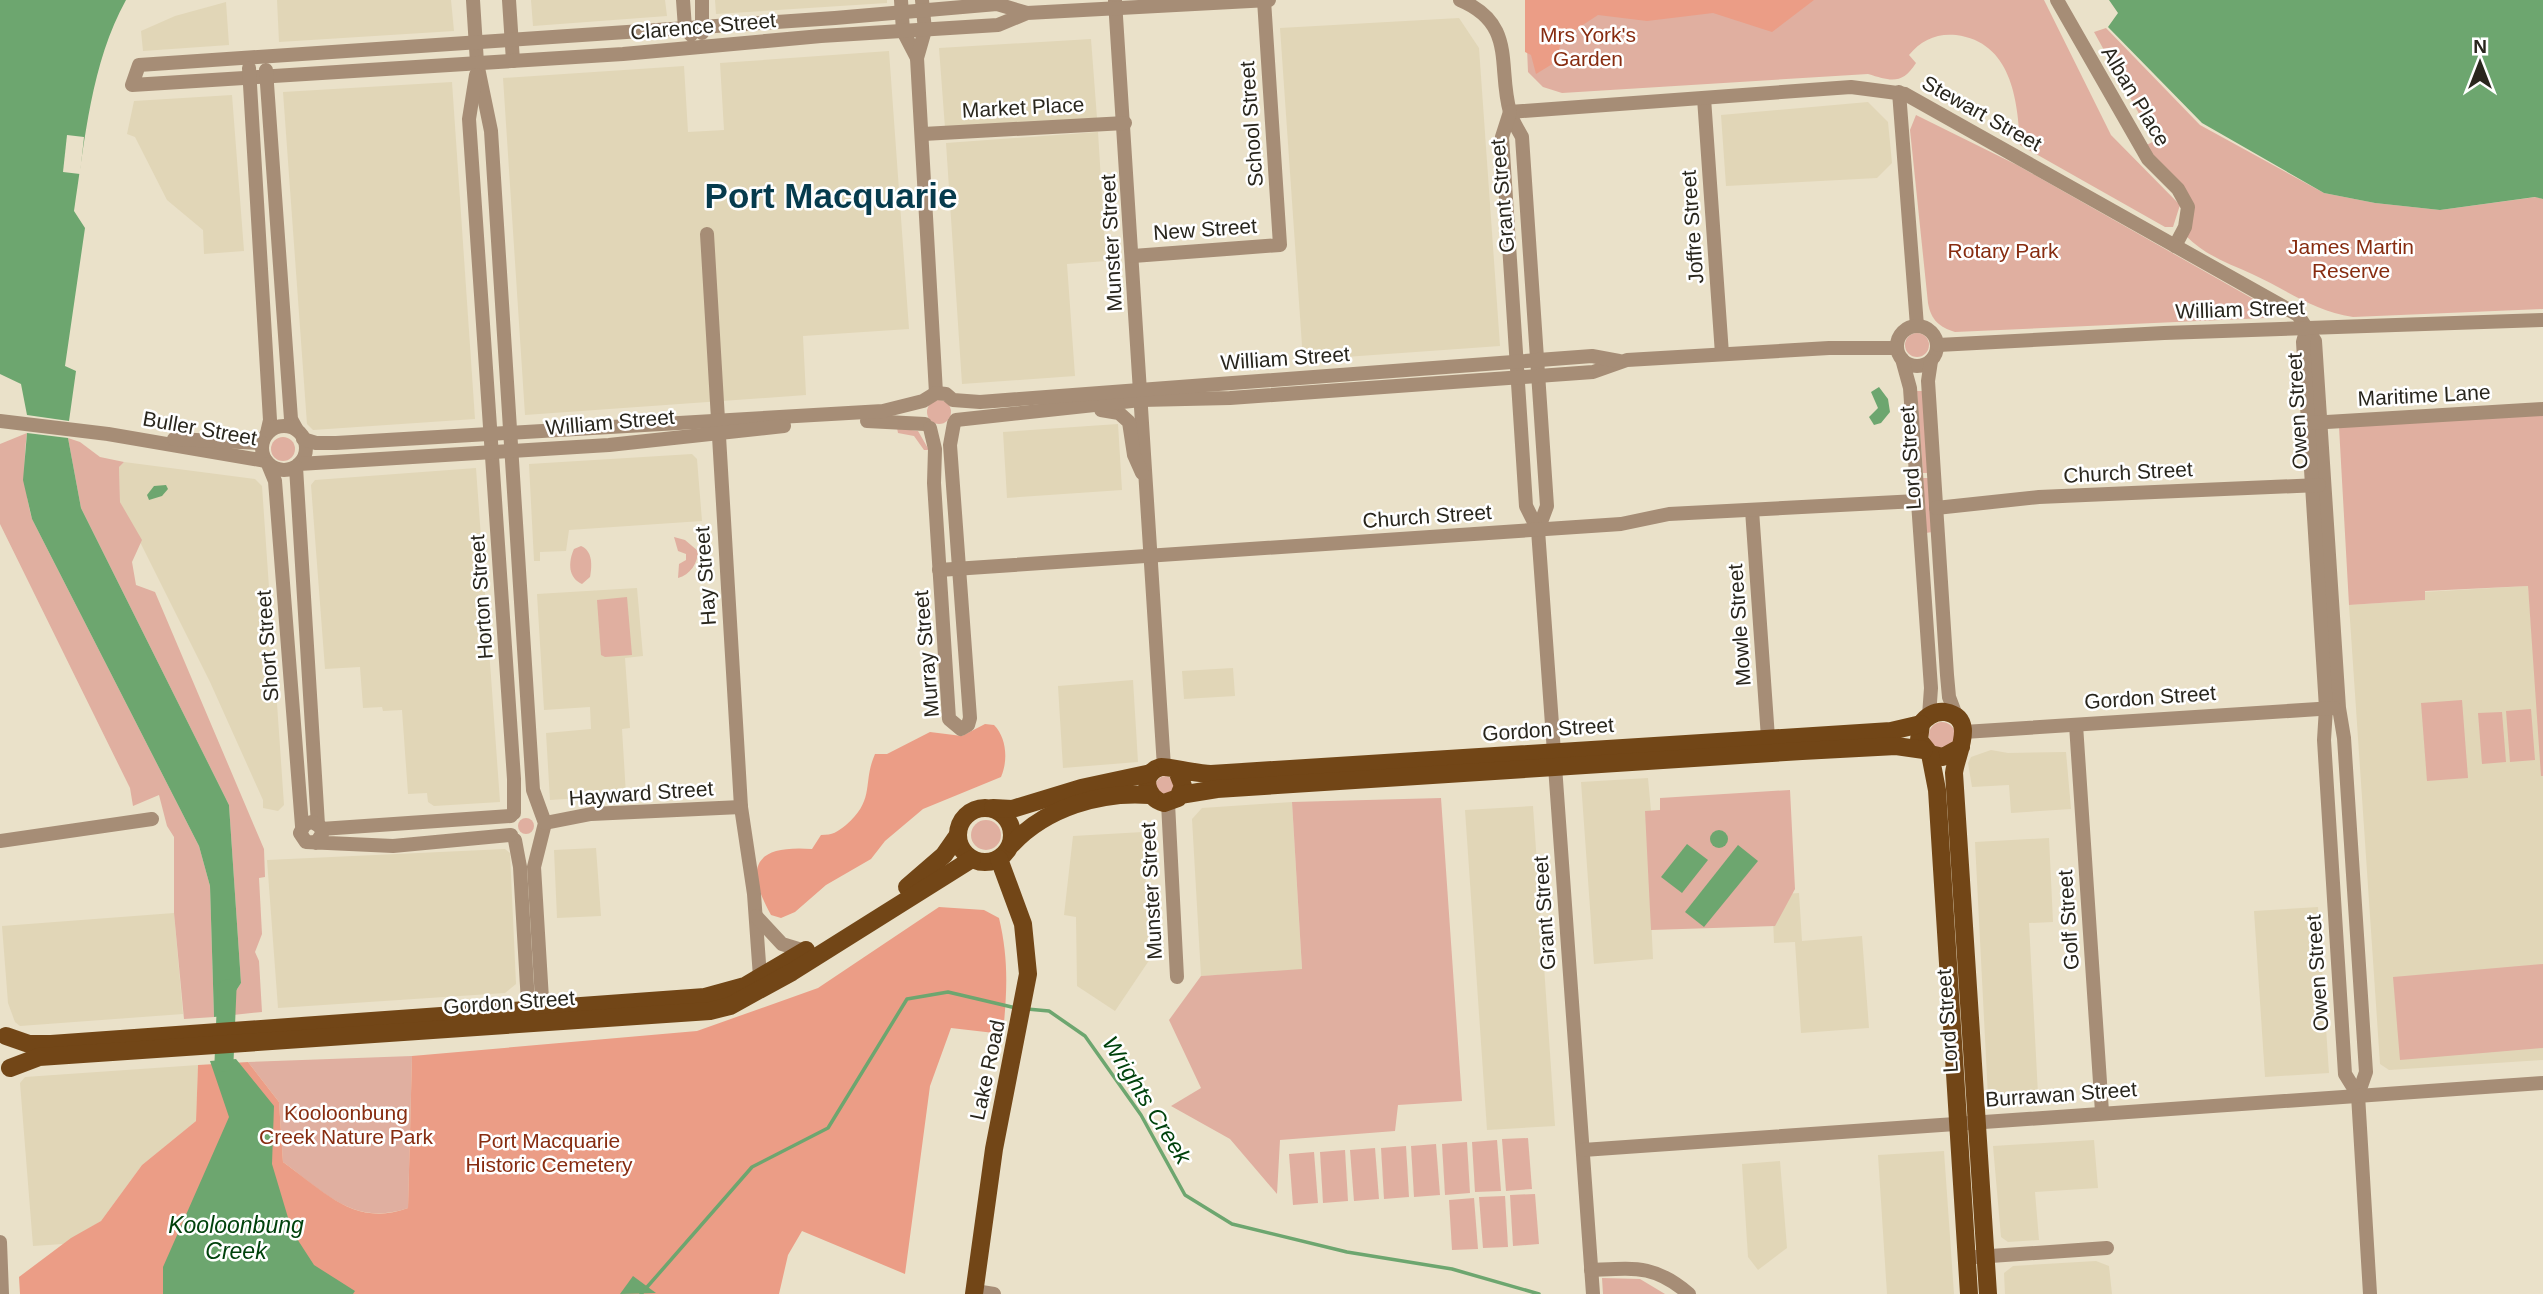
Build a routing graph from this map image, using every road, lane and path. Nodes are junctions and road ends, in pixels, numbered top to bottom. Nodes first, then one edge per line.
1 (473, 0) edge
2 (509, 0) edge
3 (683, 0) edge
4 (702, 0) edge
5 (1264, 0) edge
6 (1269, 0) edge
7 (1460, 0) edge
8 (2057, 0) edge
9 (1116, 4) edge
10 (923, 5) edge
11 (901, 6) edge
12 (1027, 13) junction
13 (704, 27) junction
14 (685, 28) junction
15 (925, 30) junction
16 (903, 31) junction
17 (547, 38) junction
18 (512, 41) junction
19 (476, 43) junction
20 (428, 47) junction
21 (699, 47) junction
22 (298, 55) junction
23 (265, 57) junction
24 (247, 58) junction
25 (917, 58) junction
26 (548, 59) junction
27 (513, 61) junction
28 (477, 63) junction
29 (429, 66) junction
30 (300, 75) junction
31 (267, 77) junction
32 (250, 78) junction
33 (1899, 92) junction
34 (1704, 98) junction
35 (1510, 113) junction
36 (1125, 123) junction
37 (251, 125) junction
38 (270, 125) junction
39 (470, 131) junction
40 (491, 131) junction
41 (923, 134) junction
42 (707, 234) dead end
43 (1280, 245) joint
44 (2175, 246) junction
45 (1133, 256) junction
46 (2543, 320) edge
47 (1917, 326) junction
48 (2307, 328) junction
49 (1938, 345) junction
50 (1722, 354) junction
51 (1899, 354) junction
52 (1536, 360) junction
53 (1619, 361) junction
54 (1931, 361) junction
55 (1516, 362) junction
56 (1537, 377) junction
57 (487, 378) junction
58 (508, 378) junction
59 (1517, 378) junction
60 (936, 393) junction
61 (1141, 396) junction
62 (953, 400) junction
63 (923, 401) junction
64 (1082, 407) junction
65 (2543, 409) edge
66 (0, 421) edge
67 (955, 422) junction
68 (2313, 422) junction
69 (718, 426) junction
70 (927, 426) junction
71 (565, 427) junction
72 (511, 430) junction
73 (490, 432) junction
74 (300, 435) junction
75 (128, 437) junction
76 (265, 438) junction
77 (567, 447) junction
78 (512, 451) junction
79 (492, 453) junction
80 (267, 462) junction
81 (298, 465) junction
82 (1146, 484) junction
83 (2317, 485) junction
84 (516, 501) junction
85 (1917, 501) junction
86 (496, 503) junction
87 (1936, 508) junction
88 (1752, 510) junction
89 (1538, 530) junction
90 (299, 535) junction
91 (280, 537) junction
92 (1151, 555) junction
93 (960, 569) junction
94 (939, 570) junction
95 (2332, 708) junction
96 (1925, 720) junction
97 (2076, 725) junction
98 (1961, 732) junction
99 (1768, 738) junction
100 (1927, 752) junction
101 (1555, 760) junction
102 (1164, 770) junction
103 (1150, 795) junction
104 (1174, 799) junction
105 (2348, 801) junction
106 (2328, 803) junction
107 (741, 807) junction
108 (990, 808) junction
109 (512, 815) junction
110 (542, 817) junction
111 (152, 819) dead end
112 (318, 832) junction
113 (958, 835) junction
114 (513, 838) junction
115 (541, 838) junction
116 (0, 841) edge
117 (1012, 844) junction
118 (972, 859) junction
119 (999, 859) junction
120 (756, 916) junction
121 (805, 951) junction
122 (760, 977) junction
123 (1177, 977) dead end
124 (536, 1016) junction
125 (2, 1033) edge
126 (210, 1038) junction
127 (3, 1073) edge
128 (2543, 1083) edge
129 (2358, 1095) junction
130 (2102, 1112) junction
131 (1967, 1122) junction
132 (1583, 1150) junction
133 (0, 1242) edge
134 (2107, 1248) dead end
135 (0, 1255) edge
136 (1976, 1257) junction
137 (1591, 1270) junction
138 (1, 1287) edge
139 (974, 1292) edge
140 (994, 1294) edge
141 (1593, 1294) edge
142 (1689, 1294) edge
143 (1969, 1294) edge
144 (1987, 1294) edge
145 (2370, 1294) edge

1 - 19 street, Horton Street
2 - 18 street
3 - 14 street
4 - 13 street
5 - 6 street, Clarence Street
5 - 9 street, Clarence Street
5 - 43 street, School Street
7 - 35 street
8 - 44 street, Alban Place
9 - 12 street, Clarence Street
9 - 36 street, Munster Street
10 - 11 street, Clarence Street
10 - 12 street, Clarence Street
10 - 15 street
11 - 13 street, Clarence Street
11 - 16 street
12 - 15 street, Clarence Street
13 - 14 street, Clarence Street
13 - 21 street
14 - 17 street, Clarence Street
14 - 21 street
15 - 16 street, Clarence Street
15 - 25 street
16 - 21 street, Clarence Street
16 - 25 street
17 - 18 street, Clarence Street
17 - 26 street
18 - 19 street, Clarence Street
18 - 27 street
19 - 20 street, Clarence Street
19 - 28 street, Horton Street
20 - 22 street, Clarence Street
20 - 29 street
21 - 26 street, Clarence Street
22 - 23 street, Clarence Street
22 - 30 street
23 - 24 street, Clarence Street
23 - 31 street
24 - 32 street
24 - 32 street, Clarence Street
25 - 41 street
26 - 27 street, Clarence Street
27 - 28 street, Clarence Street
28 - 29 street, Clarence Street
28 - 39 street, Horton Street
28 - 40 street, Horton Street
29 - 30 street, Clarence Street
30 - 31 street, Clarence Street
31 - 32 street, Clarence Street
31 - 38 street
32 - 37 street
33 - 34 street, Stewart Street
33 - 44 street, Stewart Street
33 - 47 street
34 - 35 street, Stewart Street
34 - 50 street, Joffre Street
35 - 52 street, Grant Street
35 - 55 street, Grant Street
36 - 41 street, Market Place
36 - 45 street, Munster Street
37 - 38 street
37 - 76 street
38 - 74 street
39 - 40 street
39 - 57 street, Horton Street
40 - 58 street, Horton Street
41 - 60 street
42 - 69 street, Hay Street
43 - 45 street, New Street
44 - 48 street, Stewart Street
45 - 61 street, Munster Street
46 - 48 street, William Street
47 - 49 street
47 - 51 street
48 - 49 street, William Street
48 - 68 street, Owen Street
49 - 54 street, Lord Street
50 - 51 street, William Street
50 - 53 street, William Street
51 - 54 street
51 - 85 street, Lord Street
52 - 53 street, William Street
52 - 55 street, William Street
52 - 56 street, Grant Street
53 - 56 street, William Street
54 - 87 street, Lord Street
55 - 59 street, Grant Street
55 - 61 street, William Street
56 - 59 street, William Street
56 - 89 street, Grant Street
57 - 58 street
57 - 73 street, Horton Street
58 - 72 street, Horton Street
59 - 61 street, William Street
59 - 89 street, Grant Street
60 - 62 street, William Street
60 - 63 street, William Street
61 - 62 street, William Street
61 - 64 street, William Street
61 - 82 street, Munster Street
62 - 67 street
63 - 69 street, William Street
63 - 70 street
64 - 67 street, William Street
64 - 82 street, Munster Street
65 - 68 street, Maritime Lane
66 - 75 street, Buller Street
67 - 70 street, William Street
67 - 93 street, Murray Street
68 - 83 street, Owen Street
69 - 70 street, William Street
69 - 71 street, William Street
69 - 77 street, William Street
69 - 107 street, Hay Street
70 - 94 street, Murray Street
71 - 72 street, William Street
71 - 77 street
72 - 73 street, William Street
72 - 78 street, Horton Street
73 - 74 street, William Street
73 - 79 street, Horton Street
74 - 76 street
74 - 81 street
75 - 76 street, Buller Street
75 - 80 street, Buller Street
76 - 80 street
77 - 78 street, William Street
78 - 79 street, William Street
78 - 84 street, Horton Street
79 - 81 street, William Street
79 - 86 street, Horton Street
80 - 81 street
80 - 91 street, Short Street
81 - 90 street, Short Street
82 - 92 street, Munster Street
83 - 87 street, Church Street
83 - 95 street, Owen Street
84 - 86 street
84 - 110 street, Horton Street
85 - 88 street, Church Street
85 - 96 street, Lord Street
86 - 109 street, Horton Street
87 - 98 street, Lord Street
88 - 89 street, Church Street
88 - 99 street, Mowle Street
89 - 92 street, Church Street
89 - 101 street, Grant Street
90 - 91 street
90 - 112 street, Short Street
91 - 112 street, Short Street
92 - 93 street, Church Street
92 - 102 street, Munster Street
93 - 94 street, Church Street
93 - 94 street, Murray Street
95 - 97 street, Gordon Street
95 - 105 street, Owen Street
95 - 106 street, Owen Street
96 - 98 main road
96 - 99 main road, Gordon Street
96 - 100 main road
97 - 98 street, Gordon Street
97 - 130 street, Golf Street
98 - 100 main road
98 - 131 main road, Lord Street
99 - 101 main road, Gordon Street
100 - 101 main road, Gordon Street
100 - 131 main road, Lord Street
101 - 102 main road, Gordon Street
101 - 104 main road, Gordon Street
101 - 132 street, Grant Street
102 - 103 main road
102 - 104 main road
102 - 108 main road, Gordon Street
103 - 104 main road
103 - 117 main road
104 - 123 street, Munster Street
105 - 106 street
105 - 129 street, Owen Street
106 - 129 street, Owen Street
107 - 110 street, Hayward Street
107 - 120 street, Hay Street
108 - 113 main road
108 - 117 main road
109 - 110 street
109 - 112 street
109 - 114 street
110 - 115 street
111 - 116 street
112 - 114 street
113 - 118 main road
113 - 121 main road, Gordon Street
114 - 115 street
114 - 124 street
115 - 124 street
117 - 119 main road
118 - 119 main road
118 - 124 main road, Gordon Street
119 - 139 main road, Lake Road
120 - 121 street
120 - 122 street, Hay Street
121 - 122 main road, Gordon Street
122 - 124 main road, Gordon Street
124 - 126 main road, Gordon Street
125 - 126 main road, Gordon Street
125 - 127 main road
126 - 127 main road, Gordon Street
128 - 129 street, Burrawan Street
129 - 130 street, Burrawan Street
129 - 145 street, Owen Street
130 - 131 street, Burrawan Street
131 - 132 street, Burrawan Street
131 - 136 main road, Lord Street
132 - 137 street, Grant Street
133 - 135 street
134 - 136 street
135 - 138 street
136 - 143 main road, Lord Street
136 - 144 main road, Lord Street
137 - 141 street, Grant Street
137 - 142 street
139 - 140 street

